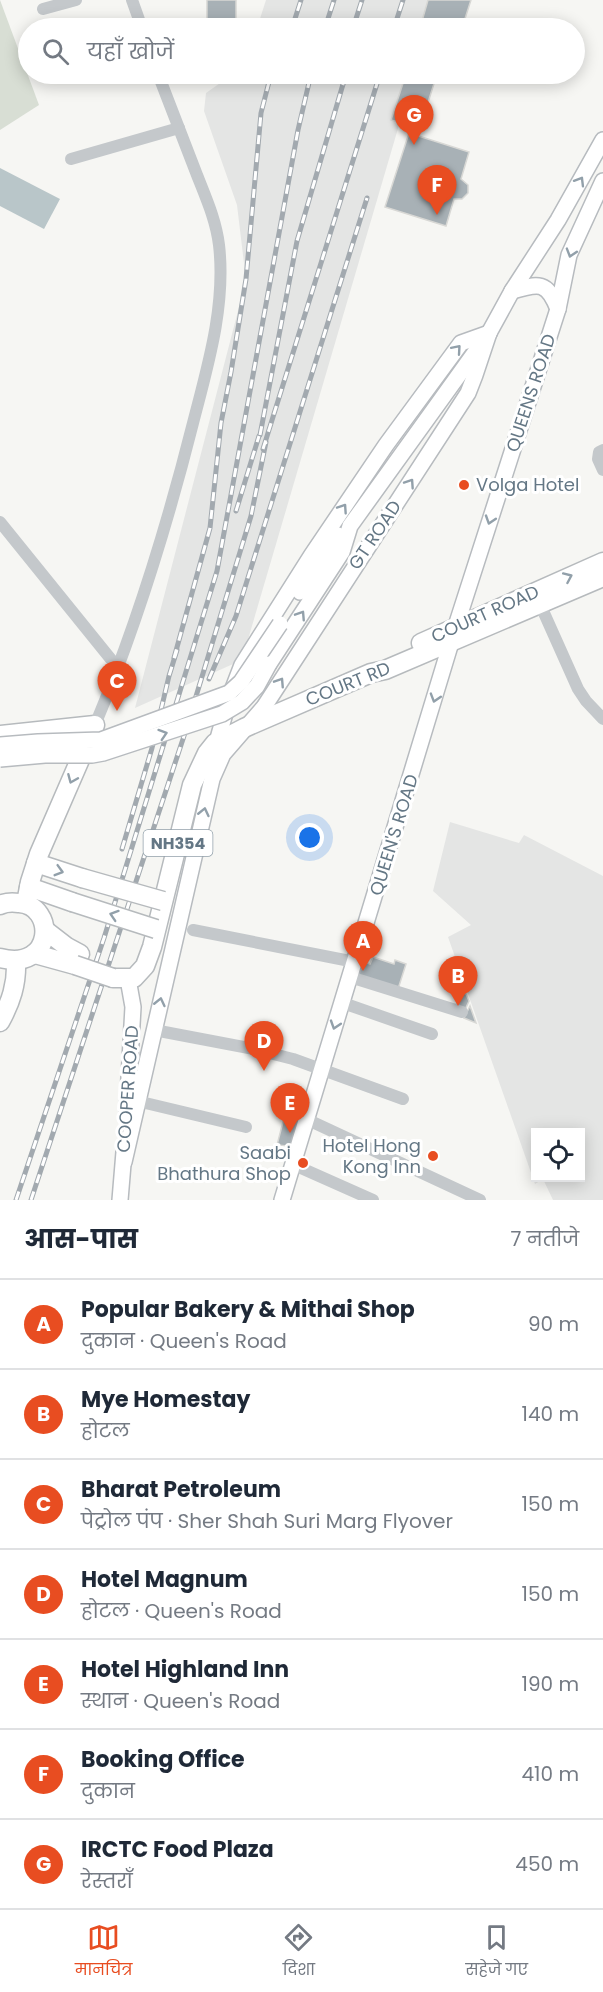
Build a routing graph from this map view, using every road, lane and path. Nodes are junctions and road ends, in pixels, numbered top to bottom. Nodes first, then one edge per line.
1 (76, 0) edge
2 (132, 0) edge
3 (43, 9) dead end
4 (138, 18) edge
5 (162, 84) edge
6 (179, 128) junction
7 (603, 140) edge
8 (71, 159) dead end
9 (603, 181) edge
10 (558, 220) junction
11 (579, 231) junction
12 (512, 291) junction
13 (558, 309) junction
14 (489, 333) junction
15 (603, 450) edge
16 (603, 470) edge
17 (0, 522) edge
18 (350, 526) junction
19 (603, 562) edge
20 (603, 577) edge
21 (540, 604) junction
22 (454, 634) junction
23 (118, 668) junction
24 (603, 719) edge
25 (95, 725) junction
26 (244, 728) junction
27 (0, 735) edge
28 (216, 743) junction
29 (0, 745) edge
30 (0, 759) edge
31 (36, 863) junction
32 (13, 899) edge
33 (163, 902) junction
34 (45, 930) junction
35 (194, 930) dead end
36 (154, 938) junction
37 (35, 954) junction
38 (8, 960) edge
39 (78, 960) junction
40 (355, 962) junction
41 (119, 975) junction
42 (350, 977) junction
43 (14, 987) junction
44 (343, 1003) junction
45 (0, 1010) edge
46 (462, 1012) dead end
47 (0, 1022) edge
48 (154, 1030) junction
49 (432, 1034) dead end
50 (321, 1069) junction
51 (403, 1099) dead end
52 (137, 1101) junction
53 (306, 1119) junction
54 (246, 1127) dead end
55 (124, 1162) junction
56 (292, 1164) junction
57 (120, 1200) edge
58 (282, 1200) edge
59 (373, 1200) edge
60 (480, 1200) edge

1 - 3 street
2 - 4 street
5 - 6 street
6 - 8 street
6 - 23 street
10 -> 7 main road
9 - 11 main road, QUEENS ROAD
10 - 11 main road
10 - 12 main road
11 -> 13 main road, QUEENS ROAD
12 - 13 main road
12 - 14 main road
13 -> 22 main road, QUEENS ROAD
14 - 18 main road
26 -> 14 main road, GT ROAD
28 -> 14 main road
15 - 16 street
17 - 23 street
18 - 29 main road, bridge
30 -> 18 main road, bridge
22 -> 19 highway, COURT ROAD
20 - 21 highway, COURT ROAD
21 - 22 highway, COURT ROAD
21 - 24 street
22 - 26 highway, COURT RD
22 -> 40 main road, QUEEN'S ROAD
23 - 25 street
25 - 27 highway
25 -> 31 highway
26 - 28 highway, COURT RD
48 -> 26 main road, GT ROAD
28 - 33 highway, NH354
31 - 32 highway
31 -> 33 highway, bridge
32 - 34 highway, NH354
36 -> 32 highway, bridge
33 - 36 highway, NH354
34 - 37 highway
34 - 39 highway, NH354
35 - 40 street
36 - 41 highway, NH354
37 - 38 highway
37 - 39 highway, NH354
38 - 43 highway
39 - 41 highway, NH354, bridge
40 - 42 main road, QUEEN'S ROAD
41 - 55 main road, COOPER ROAD
42 - 44 main road, QUEEN'S ROAD
42 - 46 street
43 - 45 highway
43 - 47 highway
44 - 49 street
44 -> 50 main road, QUEEN'S ROAD
48 - 50 street
48 - 52 main road, GT ROAD
50 - 51 street
50 - 53 main road, QUEEN'S ROAD
52 - 54 street
52 - 55 main road, GT ROAD
53 - 56 main road, QUEEN'S ROAD
53 - 60 street
55 - 57 main road, COOPER ROAD
56 - 58 main road, QUEEN'S ROAD
56 - 59 street

